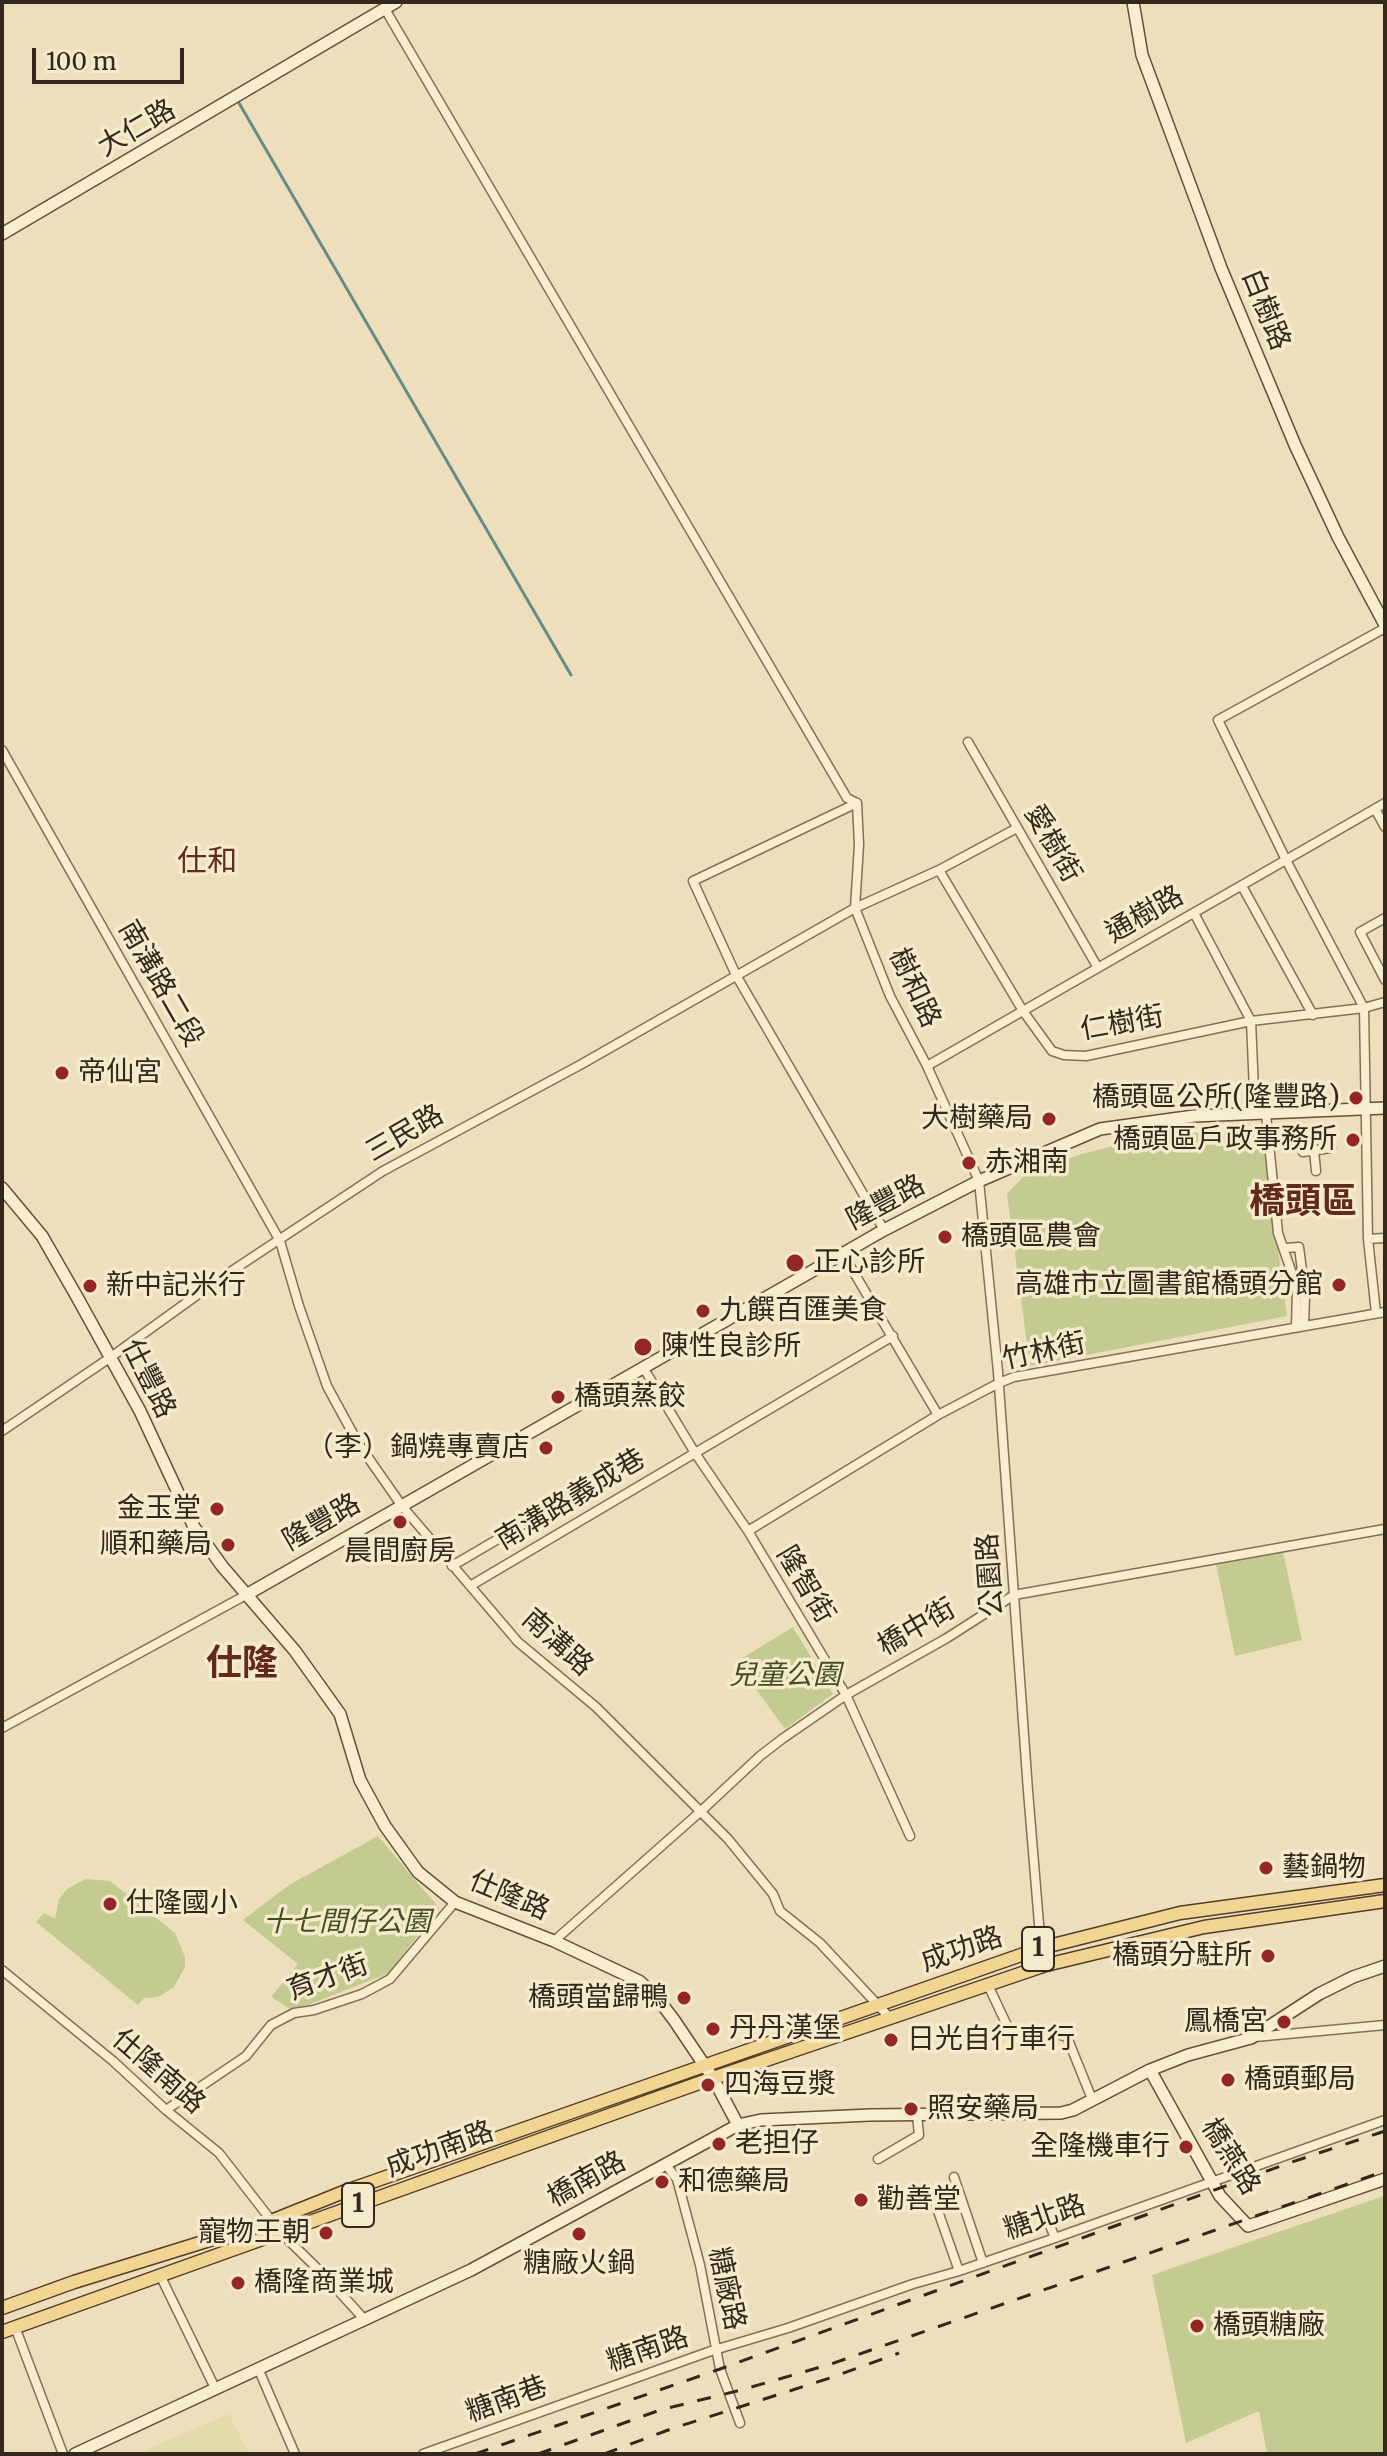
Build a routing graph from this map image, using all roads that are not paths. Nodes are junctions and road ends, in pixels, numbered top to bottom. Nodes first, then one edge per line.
1 (370, 2) edge
2 (396, 2) edge
3 (1133, 2) edge
4 (381, 12) junction
5 (2, 234) edge
6 (1385, 626) edge
7 (968, 742) dead end
8 (2, 750) edge
9 (13, 770) junction
10 (2, 776) edge
11 (857, 803) junction
12 (1385, 803) edge
13 (1375, 809) junction
14 (1385, 827) edge
15 (1017, 828) junction
16 (1286, 860) junction
17 (939, 870) junction
18 (1242, 886) junction
19 (855, 908) junction
20 (1194, 913) junction
21 (1385, 918) edge
22 (1098, 968) junction
23 (736, 975) junction
24 (1385, 980) edge
25 (1385, 1002) edge
26 (1364, 1008) junction
27 (1023, 1011) junction
28 (1313, 1015) junction
29 (1251, 1021) junction
30 (927, 1066) junction
31 (1385, 1108) edge
32 (1365, 1109) junction
33 (1261, 1114) junction
34 (1329, 1130) dead end
35 (1302, 1133) dead end
36 (1331, 1148) dead end
37 (1314, 1150) junction
38 (1303, 1152) dead end
39 (1316, 1171) dead end
40 (979, 1181) junction
41 (2, 1188) edge
42 (884, 1230) junction
43 (1385, 1238) edge
44 (1368, 1239) junction
45 (280, 1241) junction
46 (1286, 1248) dead end
47 (843, 1254) junction
48 (1301, 1288) junction
49 (1380, 1313) edge
50 (1300, 1326) junction
51 (893, 1336) junction
52 (111, 1357) junction
53 (643, 1367) junction
54 (999, 1383) junction
55 (938, 1415) junction
56 (2, 1431) edge
57 (695, 1453) junction
58 (585, 1488) dead end
59 (402, 1506) junction
60 (1385, 1529) edge
61 (748, 1531) junction
62 (452, 1566) junction
63 (470, 1586) junction
64 (246, 1595) junction
65 (1014, 1595) junction
66 (846, 1695) junction
67 (2, 1728) edge
68 (700, 1812) junction
69 (910, 1836) dead end
70 (1385, 1885) edge
71 (1385, 1901) edge
72 (455, 1902) junction
73 (554, 1941) junction
74 (1041, 1948) junction
75 (1046, 1965) junction
76 (1385, 1966) edge
77 (2, 1970) edge
78 (988, 1985) junction
79 (877, 2004) junction
80 (890, 2018) junction
81 (1385, 2025) edge
82 (1251, 2038) junction
83 (703, 2065) junction
84 (1150, 2070) junction
85 (713, 2078) junction
86 (1092, 2099) junction
87 (166, 2110) junction
88 (917, 2115) junction
89 (1385, 2120) edge
90 (738, 2125) junction
91 (878, 2159) dead end
92 (666, 2165) junction
93 (954, 2177) dead end
94 (1385, 2179) edge
95 (1213, 2182) junction
96 (931, 2191) dead end
97 (1042, 2206) dead end
98 (271, 2221) junction
99 (281, 2233) junction
100 (1055, 2238) junction
101 (983, 2263) junction
102 (959, 2271) junction
103 (160, 2275) junction
104 (2, 2308) edge
105 (364, 2319) junction
106 (8, 2330) edge
107 (716, 2350) junction
108 (258, 2368) junction
109 (215, 2388) junction
110 (594, 2392) joint
111 (740, 2423) dead end
112 (63, 2454) edge
113 (75, 2454) edge
114 (295, 2454) edge
115 (423, 2454) edge

1 - 4 street
2 - 4 street, 大仁路
3 - 6 street, 白樹路
4 - 5 street, 大仁路
4 - 11 street
6 - 16 street
7 - 15 street, 愛樹街
8 - 9 street, 南溝路二段
9 - 10 street
9 - 45 street, 南溝路二段
11 - 19 street, 樹和路
11 - 23 street
12 - 13 street, 通樹路
13 - 14 street
13 - 16 street, 通樹路
15 - 17 street, 三民路
15 - 22 street, 愛樹街
16 - 18 street, 通樹路
16 - 26 street
17 - 19 street, 三民路
17 - 27 street, 仁樹街
18 - 20 street, 通樹路
18 - 28 street
19 - 23 street, 三民路
19 - 30 street, 樹和路
20 - 22 street, 通樹路
20 - 29 street
21 - 24 street
22 - 27 street, 通樹路
23 - 42 street
23 - 45 street, 三民路
25 - 26 street, 仁樹街
26 - 28 street, 仁樹街
26 - 32 street
27 - 29 street, 仁樹街
27 - 30 street, 通樹路
28 - 29 street, 仁樹街
29 - 33 street
30 - 40 street, 樹和路
31 - 32 street, 隆豐路
32 - 33 street, 隆豐路
32 - 44 street
33 - 40 street, 隆豐路
33 - 48 street
34 - 35 street
36 - 37 street
37 - 38 street
37 - 39 street
40 - 42 street, 隆豐路
40 - 54 street, 公園路
41 - 52 street, 仕豐路
42 - 47 street, 隆豐路
43 - 44 street
44 - 49 street
45 - 52 street, 三民路
45 - 59 street, 南溝路
46 - 48 street
47 - 51 street
47 - 53 street, 隆豐路
48 - 50 street
49 - 50 street, 竹林街
50 - 54 street, 竹林街
51 - 55 street
51 - 57 street, 南溝路義成巷
52 - 56 street, 三民路
52 - 64 street, 仕豐路
53 - 57 street, 隆智街
53 - 59 street, 隆豐路
54 - 55 street, 竹林街
54 - 65 street, 公園路
55 - 61 street, 竹林街
57 - 61 street, 隆智街
57 - 63 street, 南溝路義成巷
58 - 62 street
59 - 62 street, 南溝路
59 - 64 street, 隆豐路
60 - 65 street, 橋中街
61 - 66 street, 隆智街
62 - 63 street, 南溝路
63 - 68 street, 南溝路
64 - 67 street
64 - 72 street, 仕隆路
65 - 66 street, 橋中街
65 - 74 street, 公園路
66 - 68 street, 橋中街
66 - 69 street, 隆智街
68 - 73 street, 橋中街
68 - 79 street, 南溝路
70 - 74 main road, 成功路 / 1
71 - 75 main road, 成功路 / 1
72 - 73 street, 仕隆路
72 - 87 street, 育才街
73 - 83 street, 仕隆路
74 - 75 street, 公園路
74 - 79 main road, 成功路 / 1
75 - 78 main road, 成功路 / 1
76 - 82 street, 橋南路
77 - 87 street, 仕隆南路
78 - 80 main road, 成功路 / 1
78 - 86 street
79 - 80 street, 南溝路
79 - 83 main road, 成功路 / 1
80 - 85 main road, 成功路 / 1
81 - 82 street
82 - 84 street, 橋南路
83 - 85 street, 仕隆路
83 - 98 main road, 成功南路 / 1
84 - 86 street, 橋南路
84 - 95 street, 橋燕路
85 - 90 street, 仕隆路
85 - 99 main road, 成功南路 / 1
86 - 88 street, 橋南路
87 - 98 street, 仕隆南路
88 - 90 street, 橋南路
88 - 91 street
89 - 95 street, 糖北路
90 - 92 street, 橋南路
92 - 105 street, 橋南路
92 - 107 street, 糖廠路
93 - 101 street
94 - 95 street, 橋燕路
95 - 100 street, 糖北路
96 - 102 street
97 - 100 street
98 - 99 street, 仕隆南路
98 - 104 main road, 成功南路 / 1
99 - 103 main road, 成功南路 / 1
99 - 105 street, 仕隆南路
100 - 101 street, 糖北路
101 - 102 street, 糖北路
102 - 107 street, 糖北路
103 - 106 main road, 成功南路 / 1
103 - 109 street
105 - 108 street, 橋南路
106 - 112 street
107 - 110 street, 糖南路
107 - 111 street, 糖廠路
108 - 109 street, 橋南路
108 - 114 street
109 - 113 street, 橋南路
110 - 115 street, 糖南巷

